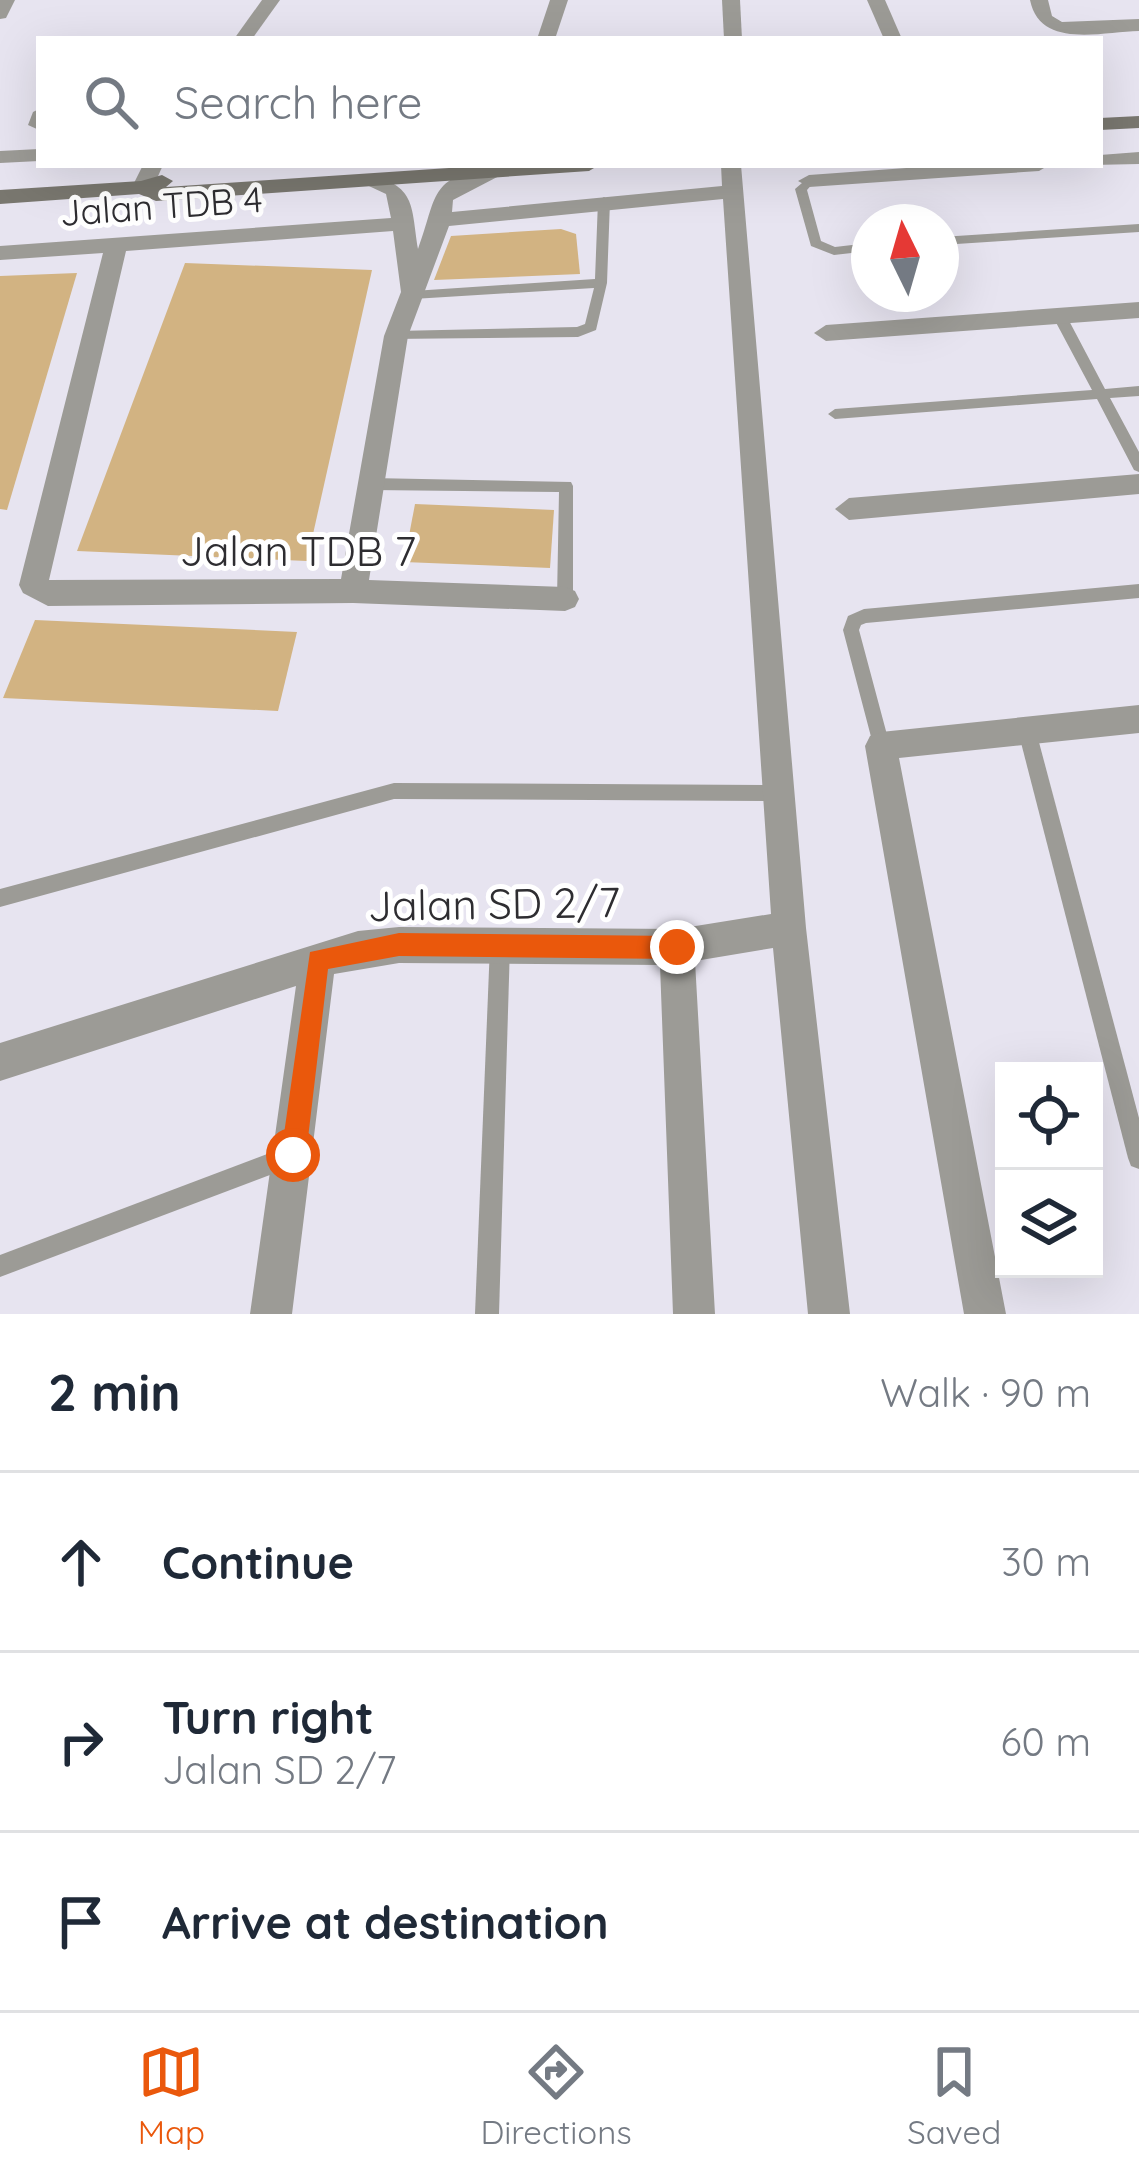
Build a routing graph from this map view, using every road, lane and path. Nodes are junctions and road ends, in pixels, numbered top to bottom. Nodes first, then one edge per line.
1 (6, 0) edge
2 (271, 0) edge
3 (560, 0) edge
4 (731, 0) edge
5 (876, 0) edge
6 (1040, 0) edge
7 (0, 14) edge
8 (1139, 25) edge
9 (245, 36) edge
10 (546, 36) edge
11 (733, 36) edge
12 (892, 36) edge
13 (1139, 122) edge
14 (1103, 124) edge
15 (36, 155) edge
16 (0, 158) edge
17 (1139, 158) edge
18 (1103, 161) edge
19 (356, 168) edge
20 (542, 168) edge
21 (997, 168) edge
22 (494, 171) junction
23 (148, 176) edge
24 (732, 178) edge
25 (367, 180) junction
26 (809, 181) joint
27 (0, 197) edge
28 (604, 201) junction
29 (440, 220) junction
30 (400, 224) junction
31 (1139, 228) edge
32 (959, 240) edge
33 (116, 247) junction
34 (851, 250) edge
35 (0, 253) edge
36 (601, 284) junction
37 (412, 295) junction
38 (1139, 310) edge
39 (1059, 316) junction
40 (826, 333) dead end
41 (396, 336) junction
42 (1139, 391) edge
43 (1101, 394) junction
44 (835, 414) dead end
45 (1139, 466) edge
46 (371, 484) junction
47 (1139, 484) edge
48 (849, 509) dead end
49 (353, 591) junction
50 (1139, 591) edge
51 (566, 599) joint
52 (1139, 719) edge
53 (1027, 731) junction
54 (880, 746) junction
55 (779, 793) junction
56 (0, 898) edge
57 (789, 928) junction
58 (500, 945) junction
59 (677, 947) junction
60 (318, 960) junction
61 (0, 1062) edge
62 (293, 1155) junction
63 (1139, 1158) edge
64 (0, 1266) edge
65 (272, 1314) edge
66 (487, 1314) edge
67 (694, 1314) edge
68 (829, 1314) edge
69 (985, 1314) edge

1 - 7 street
2 - 9 street
3 - 10 street
4 - 11 street
5 - 12 street
6 - 8 street
13 - 14 main road
15 - 16 street
17 - 18 street
19 - 23 main road
20 - 22 main road
21 - 26 street
22 - 25 main road
22 - 29 street
23 - 25 main road
23 - 27 main road
24 - 28 street
24 - 55 street
25 - 30 street
26 - 34 lane
28 - 29 street
28 - 36 lane
29 - 37 street
30 - 33 street, Jalan TDB 4
30 - 37 street
31 - 32 lane
33 - 35 street, Jalan TDB 4
33 - 49 street, Jalan TDB 7
36 - 37 lane
36 - 41 lane
37 - 41 street
38 - 39 street
39 - 40 street
39 - 43 lane
41 - 46 street
42 - 43 lane
43 - 44 lane
43 - 45 lane
46 - 49 street
46 - 51 lane
47 - 48 street
49 - 51 street, Jalan TDB 7
50 - 54 lane
52 - 53 street
53 - 54 street
53 - 63 lane
54 - 69 street
55 - 56 lane
55 - 57 street
57 - 59 street, Jalan SD 2/7
57 - 68 street
58 - 59 street, Jalan SD 2/7
58 - 60 street, Jalan SD 2/7
58 - 66 lane
59 - 67 street
60 - 61 street, Jalan SD 2/7
60 - 62 street
62 - 64 lane
62 - 65 street

